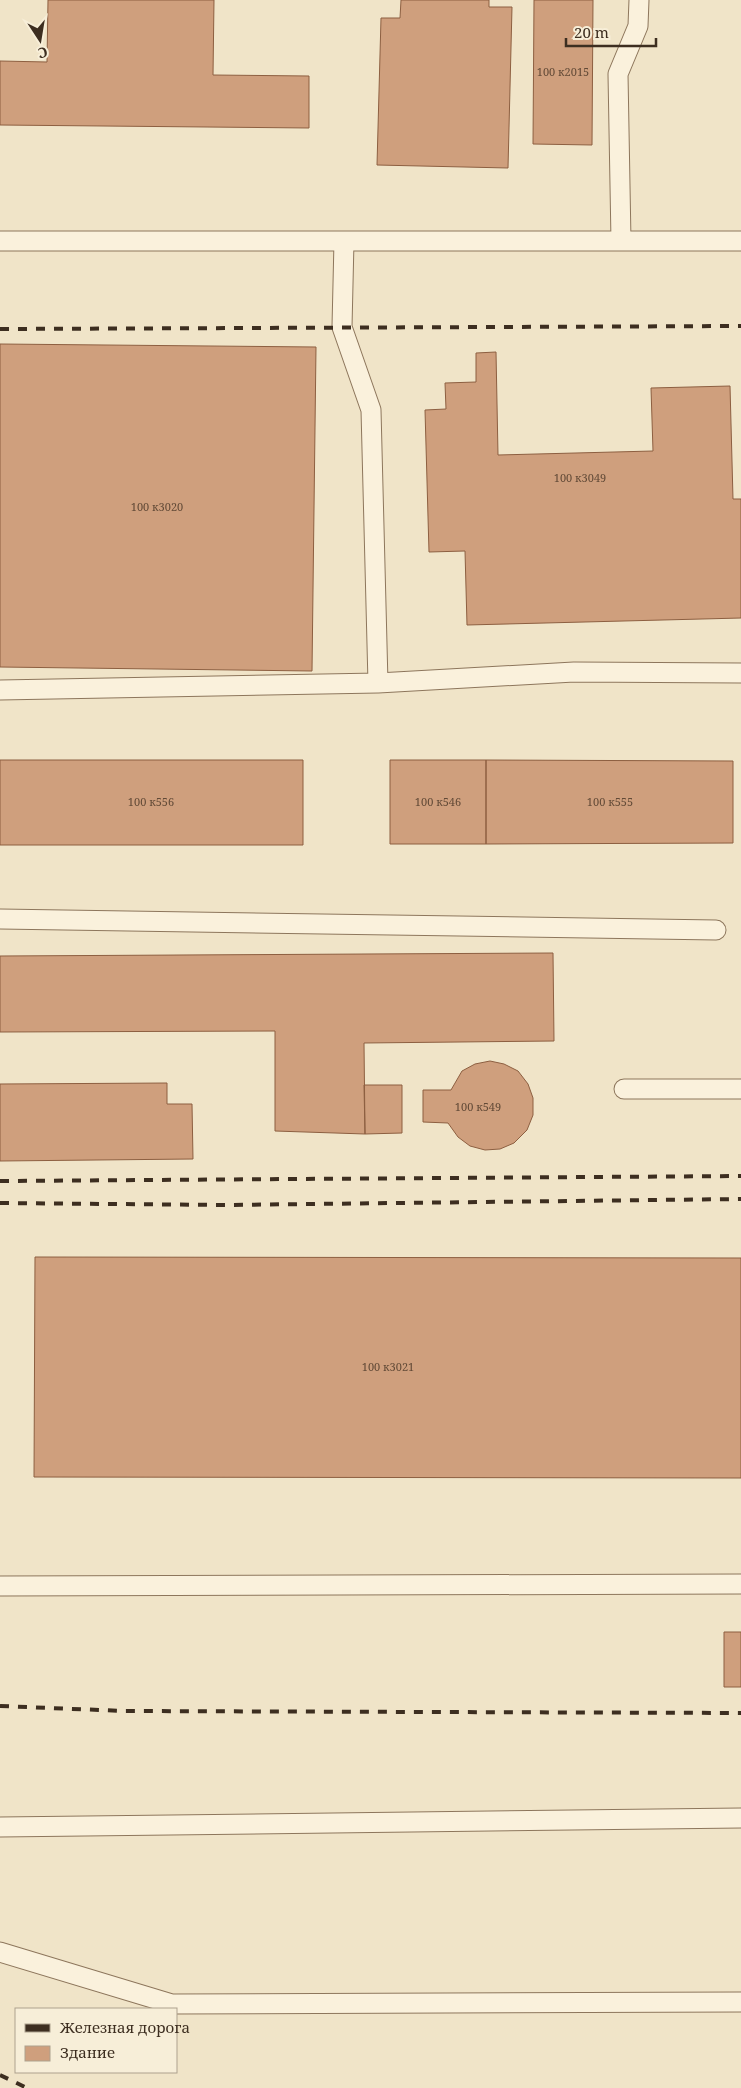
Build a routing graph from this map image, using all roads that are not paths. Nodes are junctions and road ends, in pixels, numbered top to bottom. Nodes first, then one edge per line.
1 (639, 0) edge
2 (344, 241) junction
3 (621, 241) junction
4 (741, 241) edge
5 (0, 242) edge
6 (741, 673) edge
7 (378, 682) junction
8 (0, 690) edge
9 (0, 919) edge
10 (716, 930) dead end
11 (624, 1089) dead end
12 (741, 1089) edge
13 (741, 1584) edge
14 (0, 1586) edge
15 (741, 1818) edge
16 (0, 1827) edge
17 (0, 1952) edge
18 (741, 2002) edge

1 - 3 lane
2 - 3 lane
2 - 5 lane
2 - 7 lane
3 - 4 lane
6 - 7 lane
7 - 8 lane
9 - 10 lane
11 - 12 lane
13 - 14 lane
15 - 16 lane
17 - 18 lane

